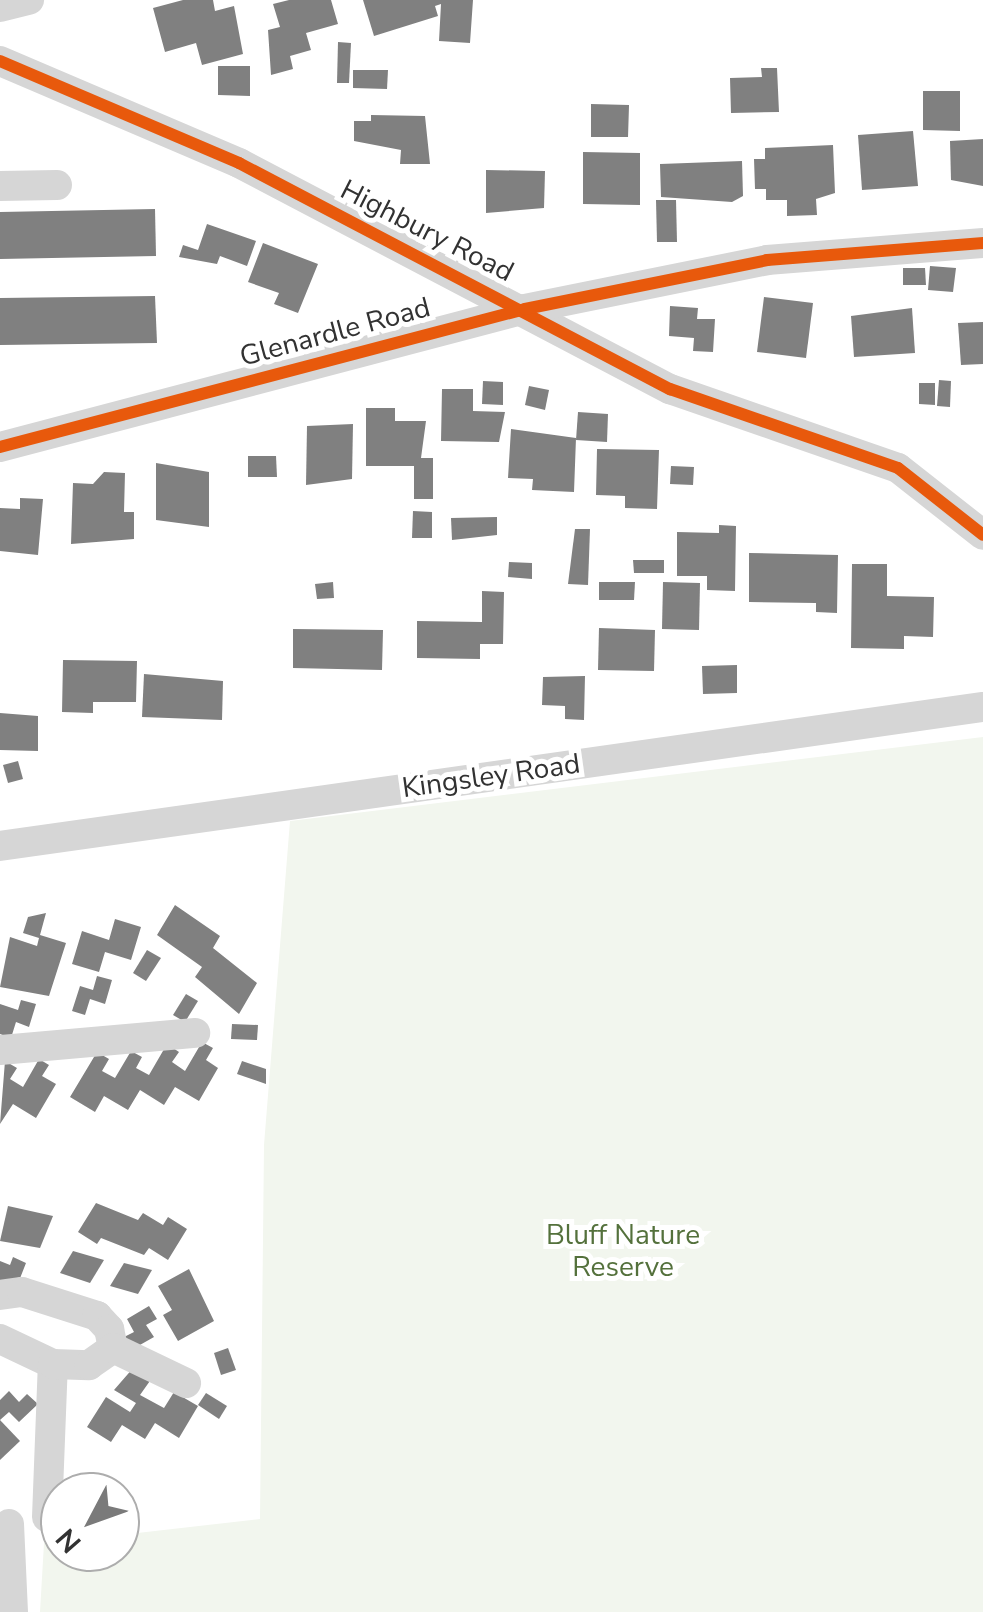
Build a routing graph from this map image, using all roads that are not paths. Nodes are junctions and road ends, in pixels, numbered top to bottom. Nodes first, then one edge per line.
1 (28, 0) edge
2 (0, 7) edge
3 (0, 61) edge
4 (57, 185) dead end
5 (0, 186) edge
6 (983, 243) edge
7 (525, 309) junction
8 (0, 447) edge
9 (983, 535) edge
10 (983, 707) edge
11 (0, 846) edge
12 (195, 1033) dead end
13 (0, 1050) edge
14 (0, 1295) edge
15 (0, 1339) edge
16 (112, 1348) junction
17 (53, 1364) junction
18 (186, 1383) dead end
19 (54, 1472) edge
20 (40, 1519) edge
21 (4, 1525) edge
22 (13, 1612) edge

1 - 2 street
3 - 7 street, Highbury Road
4 - 5 street
6 - 7 street, Glenardle Road
7 - 8 street, Glenardle Road
7 - 9 street, Highbury Road
10 - 11 street, Kingsley Road
12 - 13 street
14 - 16 street
15 - 17 street
16 - 17 street
16 - 18 street
17 - 19 street
20 - 21 street
21 - 22 street

